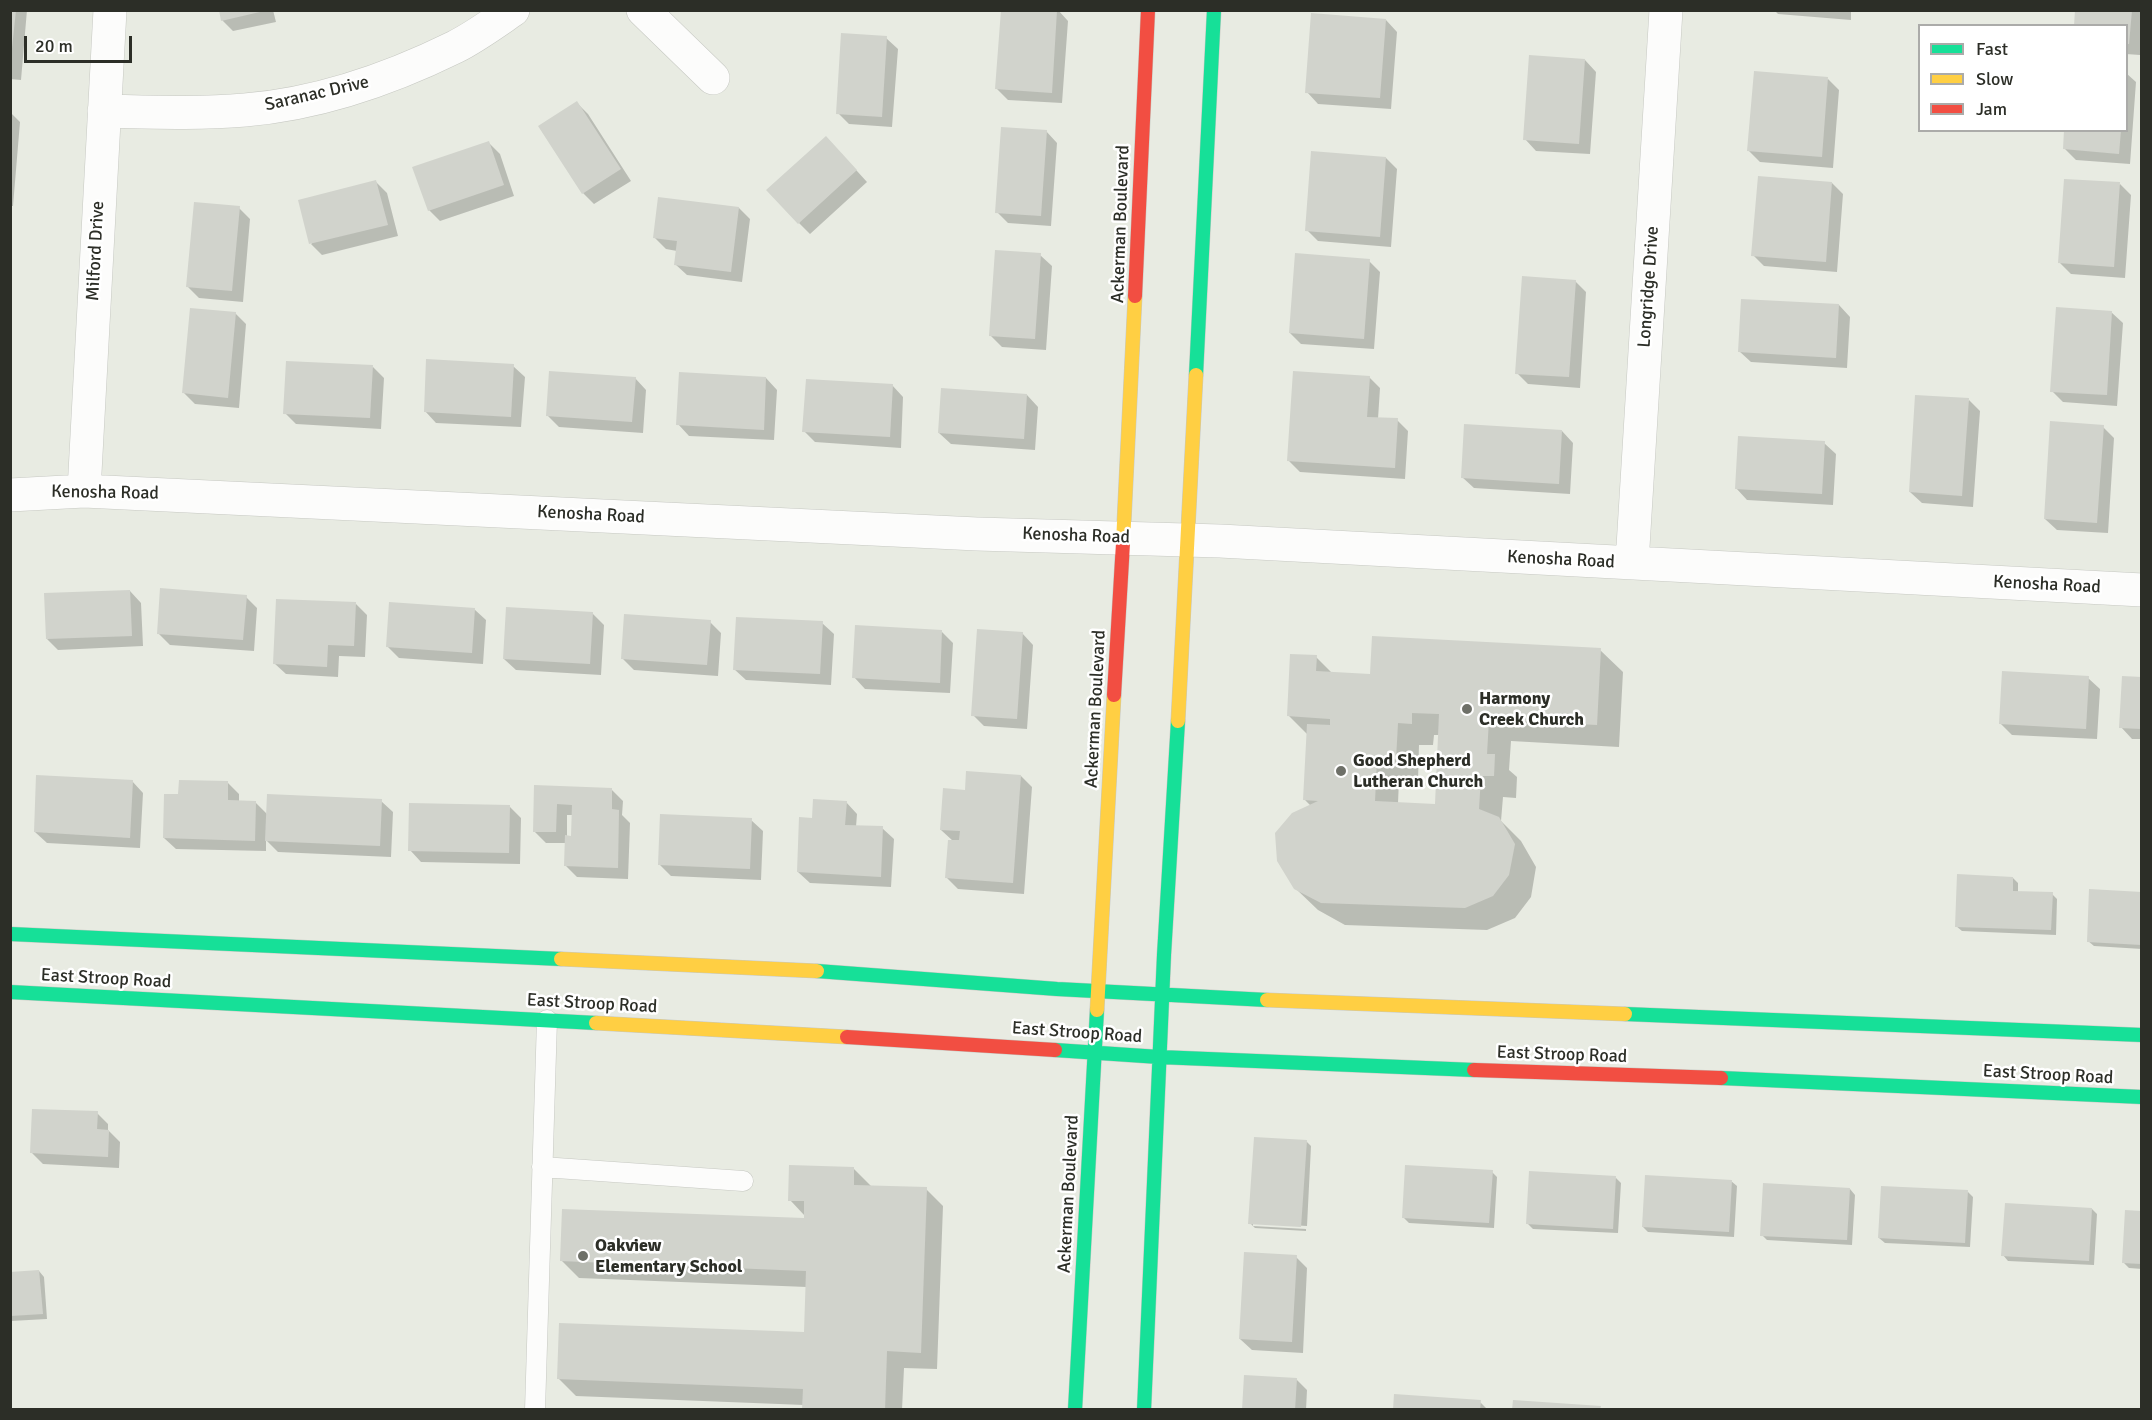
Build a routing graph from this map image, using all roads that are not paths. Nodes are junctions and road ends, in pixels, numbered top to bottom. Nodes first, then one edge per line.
1 (110, 10) edge
2 (513, 10) edge
3 (644, 10) edge
4 (1148, 10) edge
5 (1214, 10) edge
6 (1666, 10) edge
7 (713, 78) dead end
8 (104, 111) junction
9 (84, 491) junction
10 (10, 495) edge
11 (1124, 538) junction
12 (1188, 540) junction
13 (1632, 563) junction
14 (2142, 590) edge
15 (10, 934) edge
16 (1098, 991) junction
17 (10, 992) edge
18 (1162, 995) junction
19 (547, 1020) junction
20 (2142, 1035) edge
21 (1095, 1052) junction
22 (1160, 1057) junction
23 (2142, 1097) edge
24 (542, 1167) junction
25 (743, 1181) dead end
26 (535, 1410) edge
27 (1075, 1410) edge
28 (1144, 1410) edge

1 - 8 street, Milford Drive
2 - 8 street, Saranac Drive
3 - 7 street
4 - 11 main road, Ackerman Boulevard
5 - 12 main road
6 - 13 street, Longridge Drive
8 - 9 street, Milford Drive
9 - 10 street, Kenosha Road
9 - 11 street, Kenosha Road
11 - 12 street, Kenosha Road
11 - 16 main road, Ackerman Boulevard
12 - 13 street, Kenosha Road
12 - 18 main road
13 - 14 street, Kenosha Road
15 - 16 main road
16 - 18 main road
16 - 21 main road, Ackerman Boulevard
17 - 19 main road, East Stroop Road
18 - 20 main road
18 - 22 main road
19 - 21 main road, East Stroop Road
19 - 24 lane
21 - 22 main road, East Stroop Road
21 - 27 main road, Ackerman Boulevard
22 - 23 main road, East Stroop Road
22 - 28 main road
24 - 25 lane
24 - 26 lane

